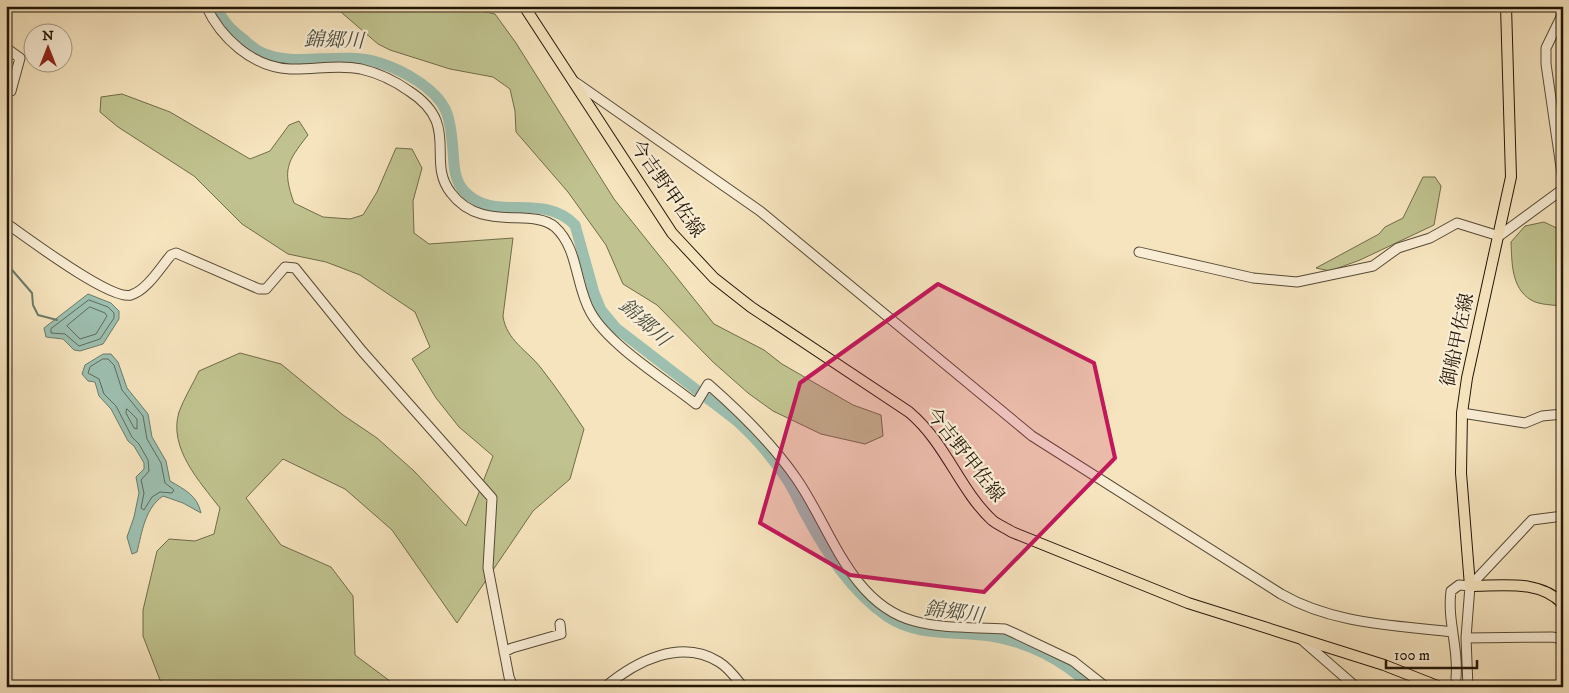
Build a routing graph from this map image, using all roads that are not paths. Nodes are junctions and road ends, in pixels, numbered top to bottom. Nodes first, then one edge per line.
1 (206, 6) edge
2 (524, 6) edge
3 (1506, 6) edge
4 (1563, 13) edge
5 (6, 48) edge
6 (572, 80) junction
7 (6, 91) edge
8 (1563, 181) edge
9 (1563, 189) edge
10 (6, 223) edge
11 (1498, 236) junction
12 (1139, 252) dead end
13 (1462, 412) junction
14 (1563, 414) edge
15 (1563, 516) edge
16 (1470, 586) junction
17 (1563, 604) edge
18 (560, 624) dead end
19 (1452, 632) junction
20 (1300, 638) junction
21 (1466, 638) junction
22 (1563, 639) edge
23 (504, 652) junction
24 (1456, 678) tunnel mouth
25 (515, 686) edge
26 (605, 687) edge
27 (744, 687) edge
28 (1106, 687) edge
29 (1356, 687) edge
30 (1440, 687) edge
31 (1468, 687) edge

1 - 28 street
2 - 6 main road, 今吉野甲佐線
3 - 11 main road, 御船甲佐線
4 - 8 street
5 - 7 street
6 - 19 street
6 - 20 main road, 今吉野甲佐線
9 - 11 street
10 - 23 street
11 - 12 street
11 - 13 main road, 御船甲佐線
13 - 14 street
13 - 16 main road, 御船甲佐線
15 - 16 street
16 - 17 main road
16 - 19 street
16 - 21 street
18 - 23 street
19 - 24 street
20 - 29 street
20 - 30 main road, 今吉野甲佐線
21 - 22 street
21 - 31 street
23 - 25 street
26 - 27 street

